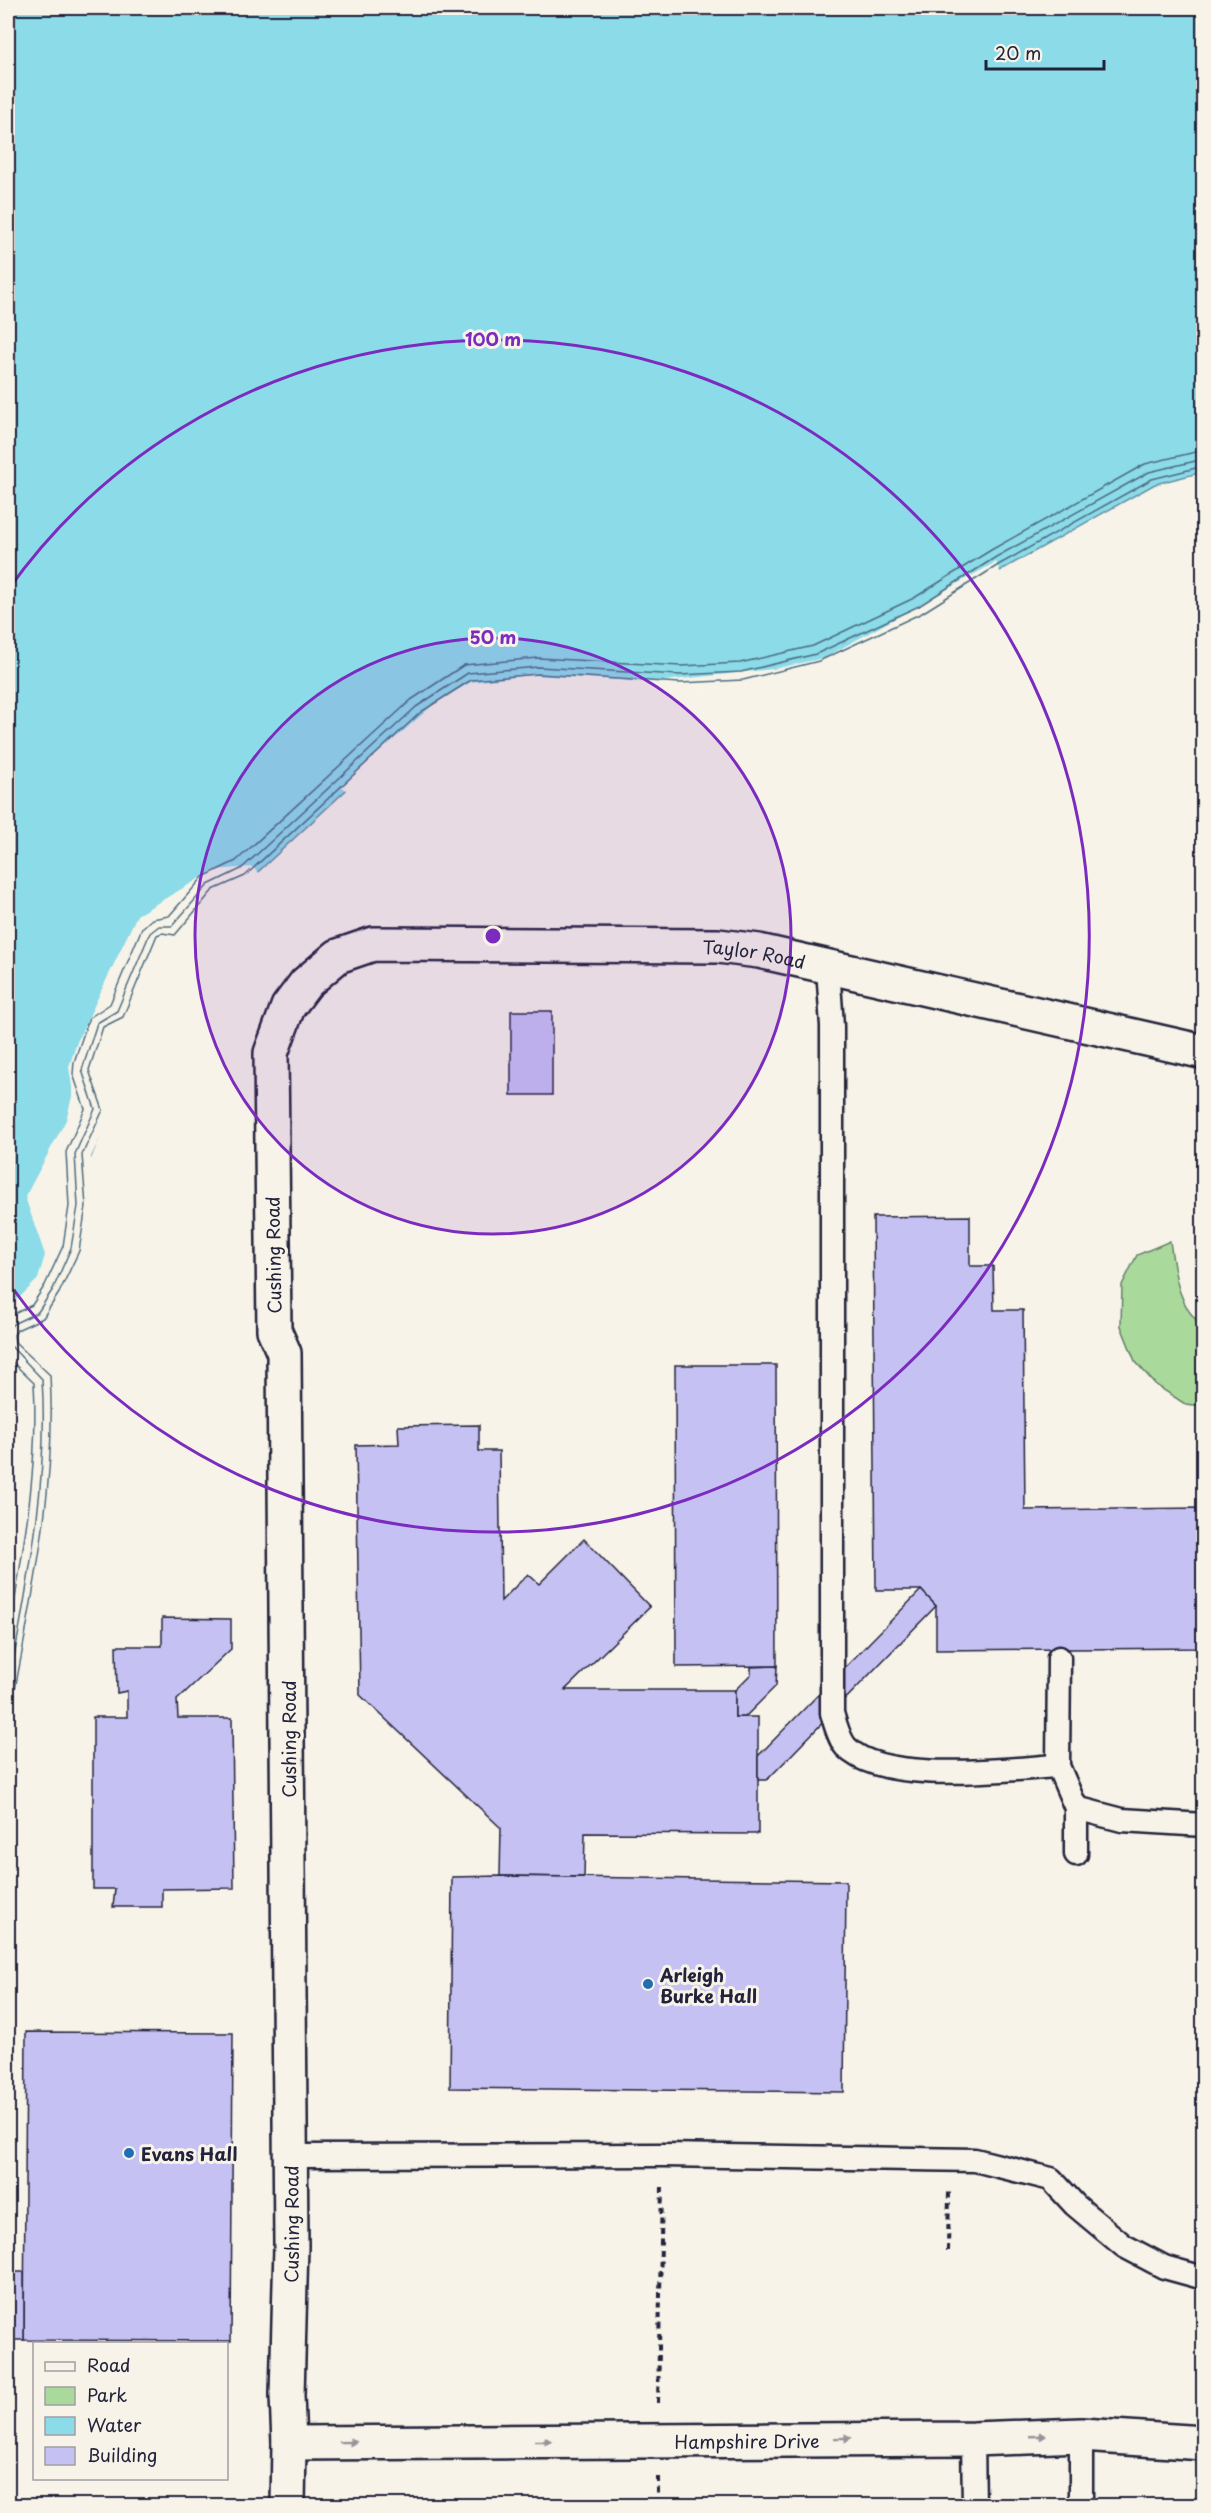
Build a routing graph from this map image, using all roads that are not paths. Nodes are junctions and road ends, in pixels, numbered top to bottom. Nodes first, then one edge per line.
1 (828, 968) junction
2 (306, 983) joint
3 (1203, 1052) edge
4 (1059, 1658) dead end
5 (1058, 1766) junction
6 (1077, 1808) junction
7 (1203, 1825) edge
8 (1077, 1854) dead end
9 (290, 2156) junction
10 (1203, 2278) edge
11 (1081, 2435) junction
12 (973, 2439) junction
13 (1203, 2443) edge
14 (290, 2444) junction
15 (288, 2505) edge
16 (974, 2505) edge
17 (1081, 2505) edge

1 - 2 street, Taylor Road
1 - 3 street, Taylor Road
1 - 5 lane
2 - 9 street, Cushing Road
4 - 5 lane
5 - 6 lane
6 - 7 lane
6 - 8 lane
9 - 10 lane
9 - 14 street, Cushing Road
12 -> 11 street, Hampshire Drive
11 - 13 street, Hampshire Drive
11 - 17 lane
14 -> 12 street, Hampshire Drive
12 - 16 lane
14 - 15 street, Cushing Road

